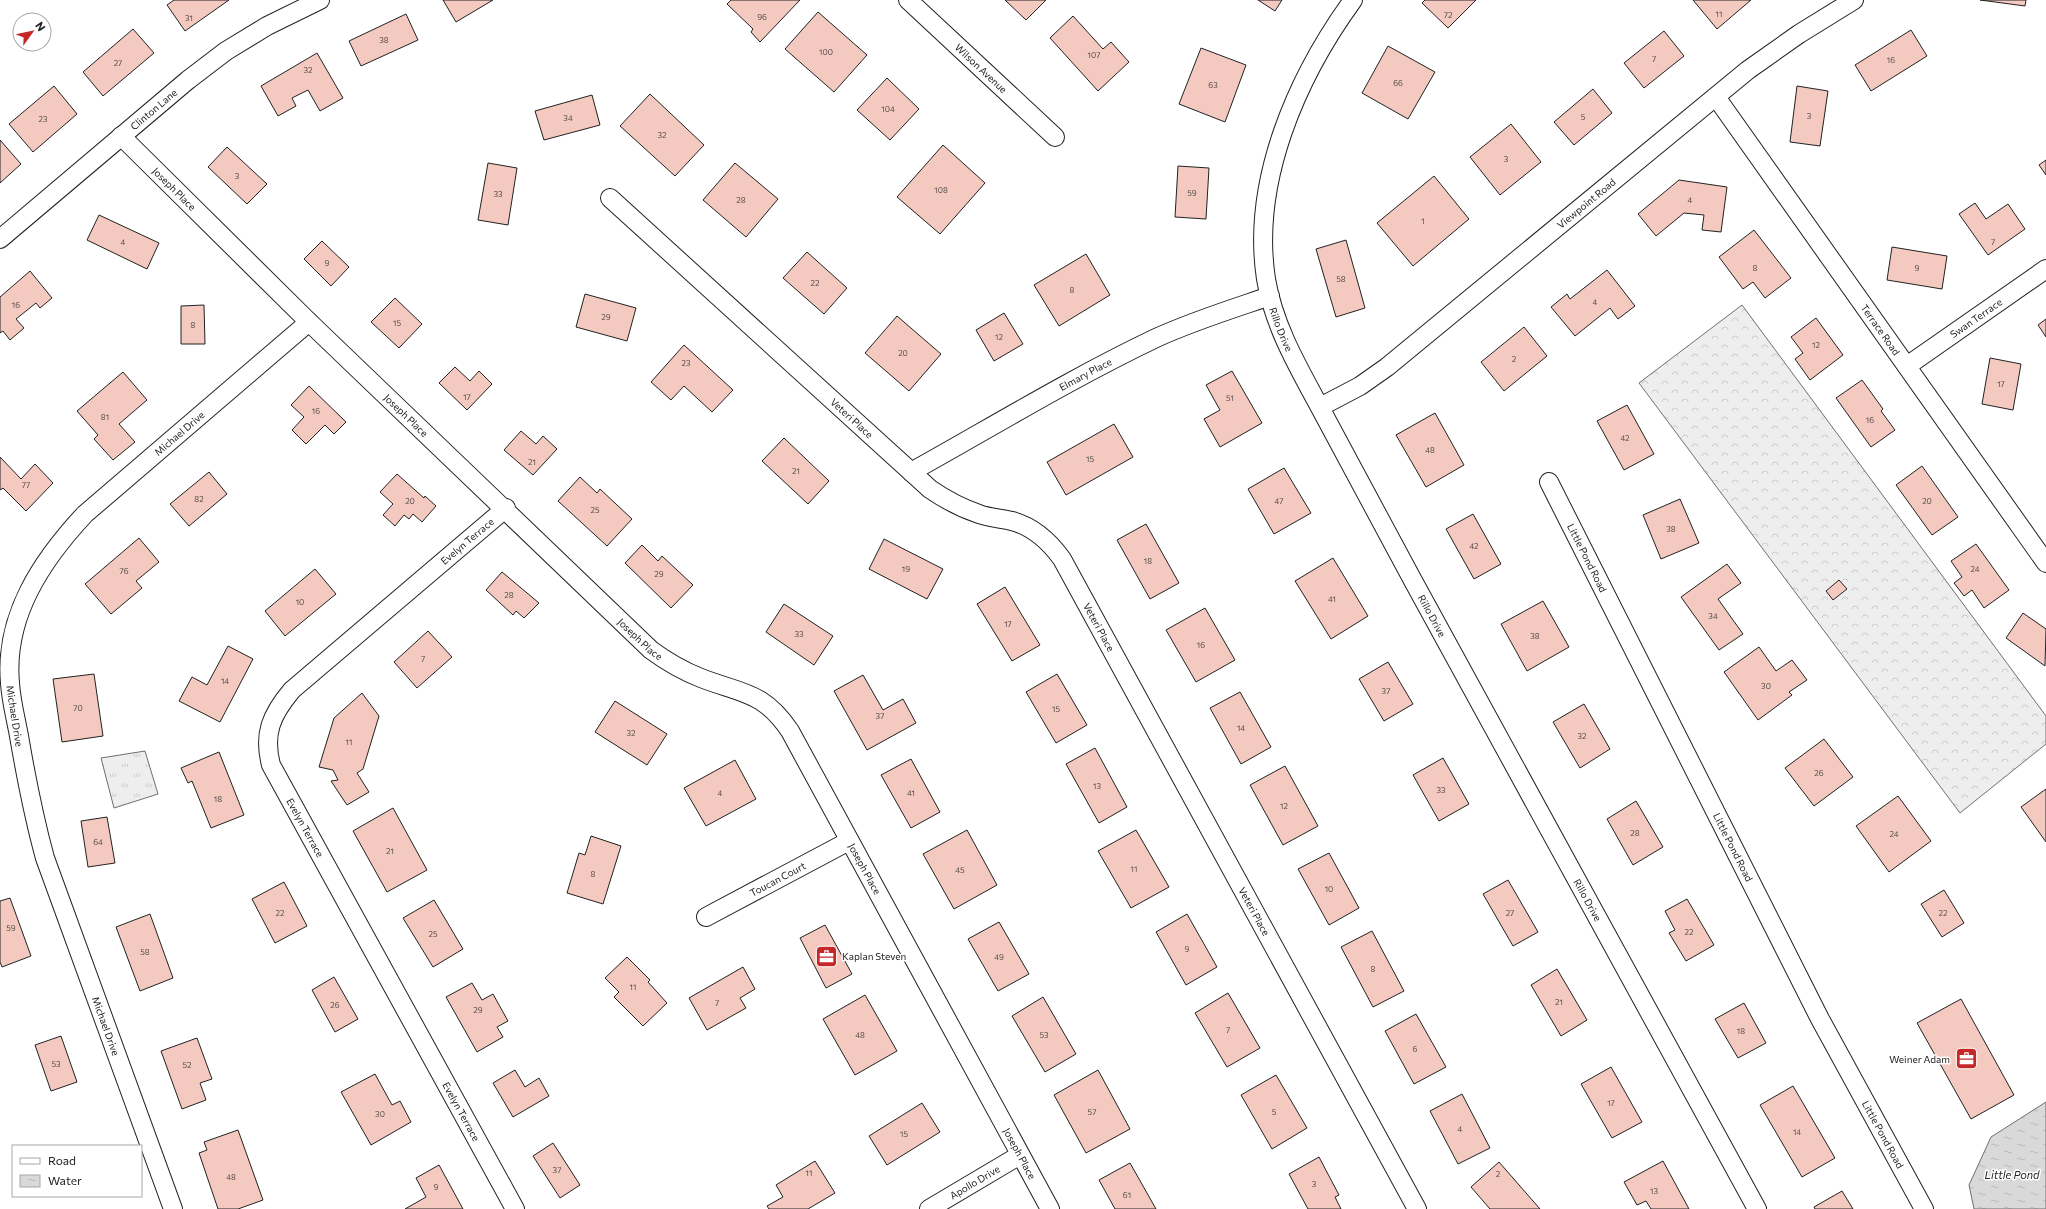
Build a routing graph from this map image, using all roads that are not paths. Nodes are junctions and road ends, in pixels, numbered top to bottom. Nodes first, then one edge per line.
1 (320, 0) edge
2 (908, 0) edge
3 (1353, 0) edge
4 (1854, 0) edge
5 (1716, 97) junction
6 (121, 136) junction
7 (1055, 137) dead end
8 (610, 198) dead end
9 (0, 239) edge
10 (2046, 270) edge
11 (1270, 296) junction
12 (309, 322) junction
13 (1907, 366) junction
14 (1320, 406) junction
15 (911, 472) junction
16 (1549, 482) dead end
17 (506, 508) junction
18 (2046, 563) edge
19 (849, 841) junction
20 (706, 917) dead end
21 (1020, 1155) junction
22 (173, 1209) edge
23 (515, 1209) edge
24 (928, 1209) edge
25 (1050, 1209) edge
26 (1417, 1209) edge
27 (1757, 1209) edge
28 (1924, 1209) edge

1 - 6 street, Clinton Lane
2 - 7 street, Wilson Avenue
3 - 11 street, Rillo Drive
4 - 5 street, Viewpoint Road
5 - 13 street, Terrace Road
5 - 14 street, Viewpoint Road
6 - 9 street, Clinton Lane
6 - 12 street, Joseph Place
8 - 15 street, Veteri Place
10 - 13 street, Swan Terrace
11 - 14 street, Rillo Drive
11 - 15 street, Elmary Place
12 - 17 street, Joseph Place
12 - 22 street, Michael Drive
13 - 18 street, Terrace Road
14 - 27 street, Rillo Drive
15 - 26 street, Veteri Place
16 - 28 street, Little Pond Road
17 - 19 street, Joseph Place
17 - 23 street, Evelyn Terrace
19 - 20 street, Toucan Court
19 - 21 street, Joseph Place
21 - 24 street, Apollo Drive
21 - 25 street, Joseph Place

